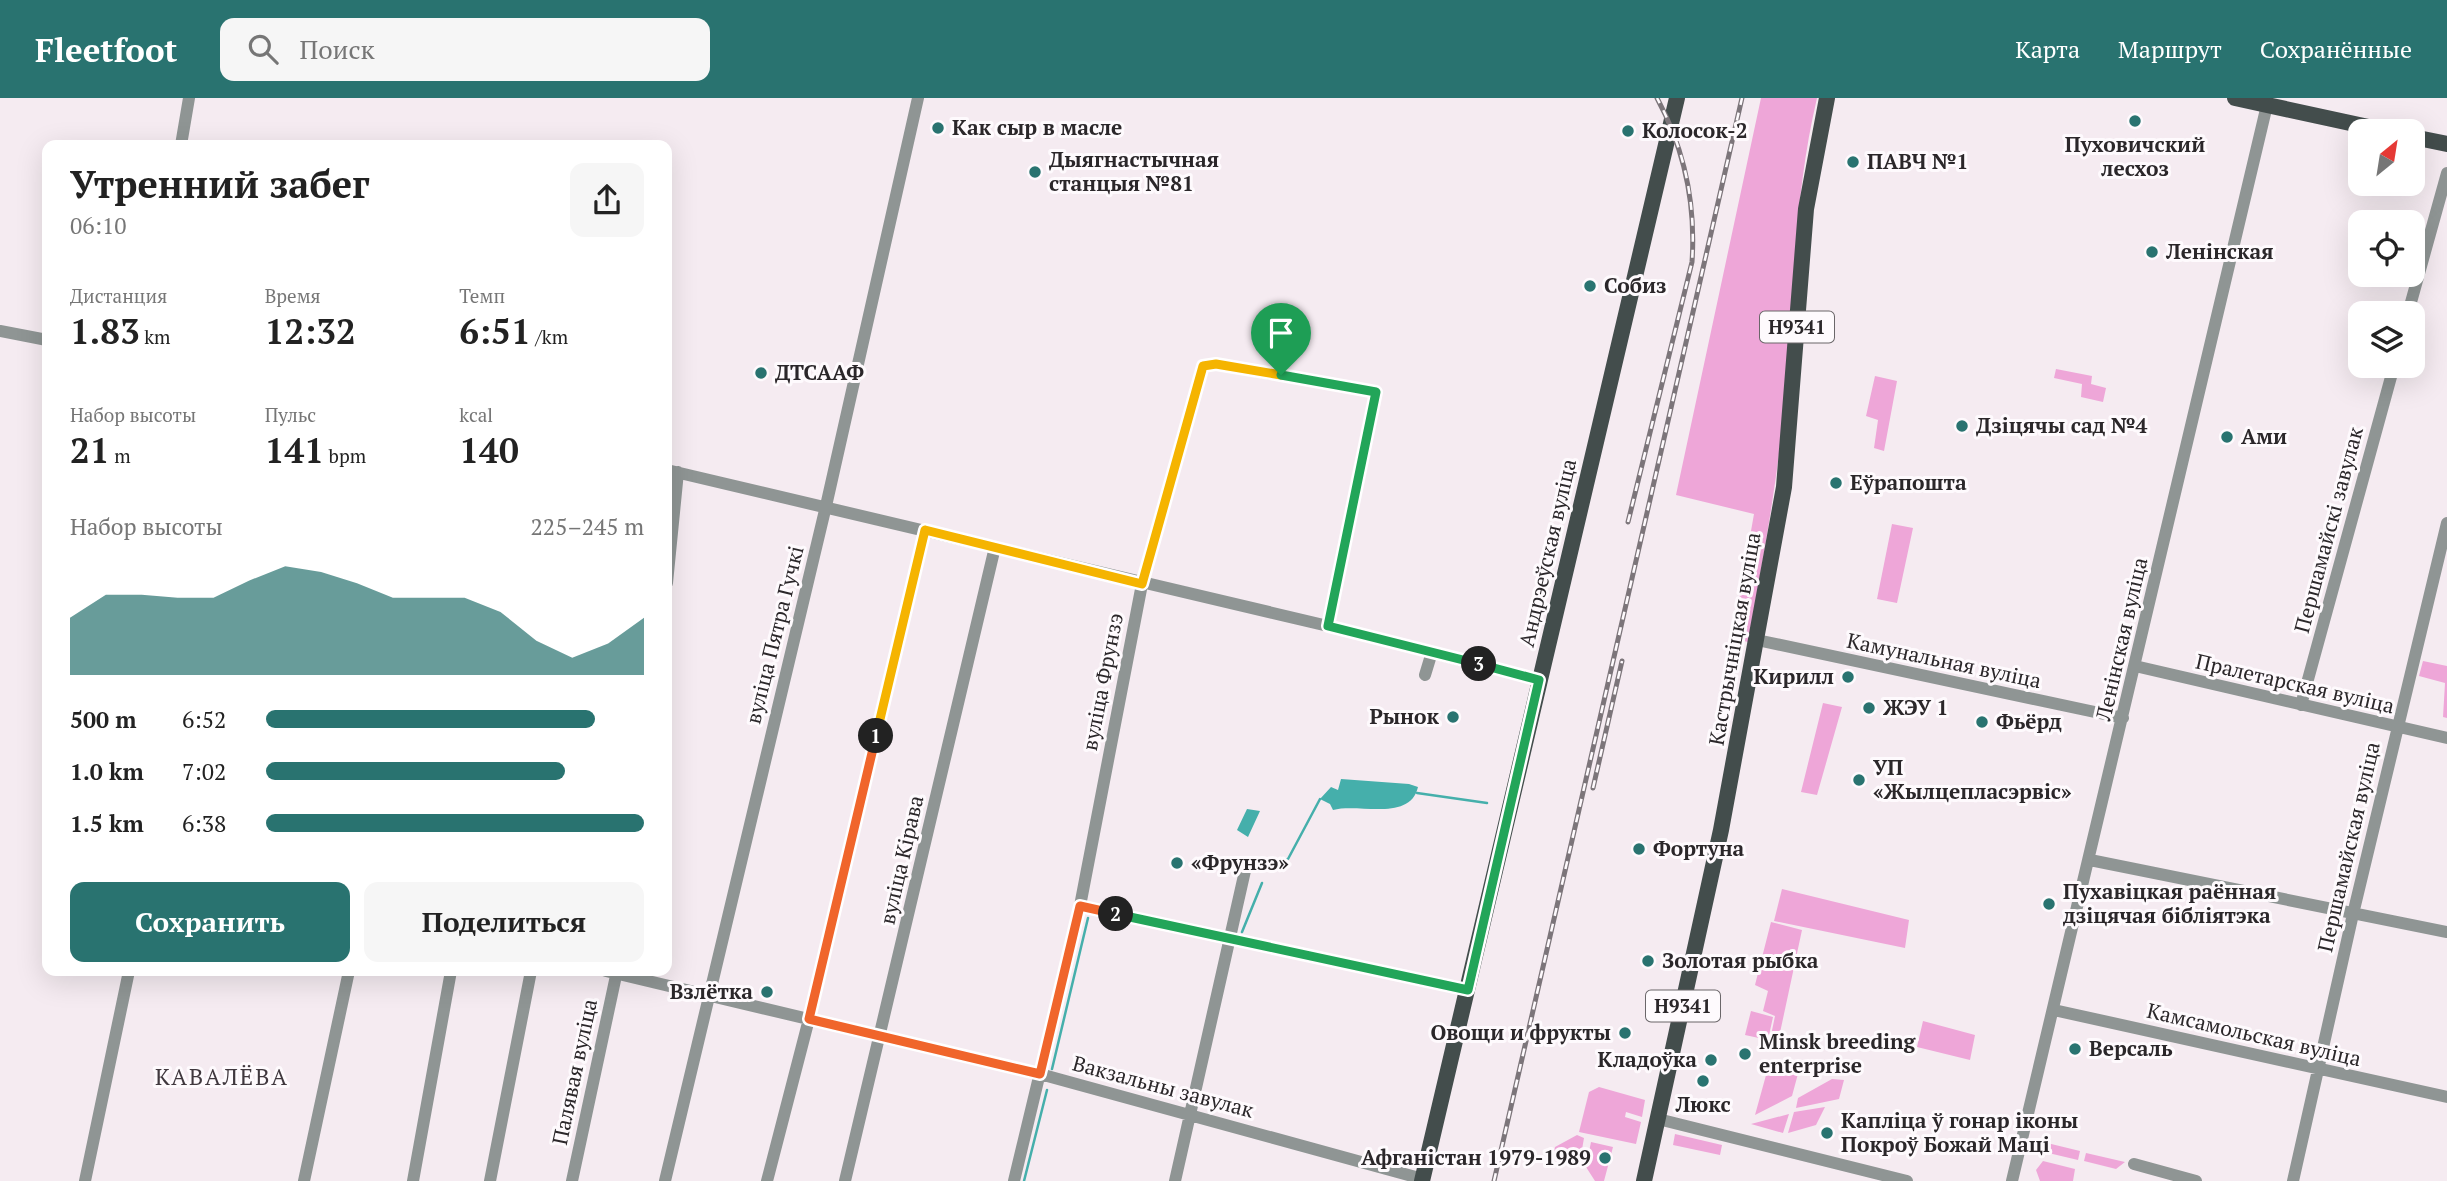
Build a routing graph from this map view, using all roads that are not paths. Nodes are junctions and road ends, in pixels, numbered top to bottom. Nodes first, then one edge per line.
1 (190, 98) edge
2 (918, 98) edge
3 (1677, 98) edge
4 (1828, 98) edge
5 (2235, 98) edge
6 (2267, 105) junction
7 (2348, 123) edge
8 (182, 140) edge
9 (2426, 140) edge
10 (2447, 144) edge
11 (2447, 173) edge
12 (2411, 301) edge
13 (0, 331) edge
14 (42, 339) edge
15 (2391, 378) edge
16 (672, 471) edge
17 (826, 506) junction
18 (2447, 523) edge
19 (925, 530) junction
20 (995, 547) junction
21 (1142, 584) junction
22 (1328, 626) junction
23 (1756, 640) junction
24 (1432, 652) junction
25 (2135, 666) junction
26 (1425, 675) dead end
27 (1539, 680) junction
28 (2301, 705) junction
29 (2123, 718) junction
30 (2398, 727) junction
31 (2447, 738) edge
32 (2090, 860) junction
33 (1247, 862) dead end
34 (1080, 906) junction
35 (2353, 914) junction
36 (2447, 932) edge
37 (1232, 939) junction
38 (128, 976) edge
39 (348, 976) edge
40 (449, 976) edge
41 (530, 976) edge
42 (612, 976) edge
43 (628, 976) edge
44 (1468, 990) junction
45 (708, 997) junction
46 (2054, 1010) junction
47 (809, 1019) junction
48 (880, 1037) junction
49 (2319, 1070) junction
50 (1040, 1074) junction
51 (2447, 1097) edge
52 (1191, 1114) junction
53 (1658, 1119) junction
54 (2134, 1164) dead end
55 (1423, 1180) edge
56 (85, 1181) edge
57 (304, 1181) edge
58 (413, 1181) edge
59 (490, 1181) edge
60 (572, 1181) edge
61 (665, 1181) edge
62 (767, 1181) edge
63 (845, 1181) edge
64 (1014, 1181) edge
65 (1175, 1181) edge
66 (1644, 1181) edge
67 (1907, 1181) edge
68 (2012, 1181) edge
69 (2196, 1181) edge
70 (2293, 1181) edge

1 - 8 street
2 - 17 street, вуліца Пятра Гучкі
3 - 27 main road, Андрэеўская вуліца
4 - 23 main road, Кастрычніцкая вуліца / Н9341
5 - 6 main road
6 - 7 main road
6 - 25 street, Ленінская вуліца
9 - 10 main road
11 - 12 street
13 - 14 street
15 - 28 street, Першамайскі завулак
16 - 17 street
17 - 19 street
17 - 45 street, вуліца Пятра Гучкі
18 - 30 street, Першамайская вуліца
19 - 20 street
19 - 47 street
20 - 21 street
20 - 48 street, вуліца Кірава
21 - 22 street
21 - 22 street, вуліца Фрунзэ
21 - 34 street, вуліца Фрунзэ
22 - 24 street
23 - 29 street, Камунальная вуліца
23 - 53 main road, Кастрычніцкая вуліца / Н9341
24 - 26 street
24 - 27 street
25 - 28 street, Пралетарская вуліца
25 - 29 street, Ленінская вуліца
27 - 44 main road, Андрэеўская вуліца
28 - 30 street, Пралетарская вуліца
29 - 32 street, Ленінская вуліца
30 - 31 street, Пралетарская вуліца
30 - 35 street, Першамайская вуліца
32 - 35 street
32 - 46 street, Ленінская вуліца
33 - 37 street
34 - 37 street
34 - 50 street, вуліца Фрунзэ
35 - 36 street
35 - 49 street, Першамайская вуліца
37 - 44 street
37 - 52 street
38 - 56 street
39 - 57 street
40 - 58 street
41 - 59 street
42 - 60 street, Палявая вуліца
43 - 45 street, Вакзальны завулак
44 - 55 main road, Андрэеўская вуліца
45 - 47 street, Вакзальны завулак
45 - 61 street, вуліца Пятра Гучкі
46 - 49 street, Камсамольская вуліца
46 - 68 street, Ленінская вуліца
47 - 48 street, Вакзальны завулак
47 - 62 street
48 - 50 street, Вакзальны завулак
48 - 63 street, вуліца Кірава
49 - 51 street, Камсамольская вуліца
49 - 70 street, Першамайская вуліца
50 - 52 street, Вакзальны завулак
50 - 64 street, вуліца Фрунзэ
52 - 55 street, Вакзальны завулак
52 - 65 street
53 - 66 main road, Кастрычніцкая вуліца / Н9341
53 - 67 street
54 - 69 street

